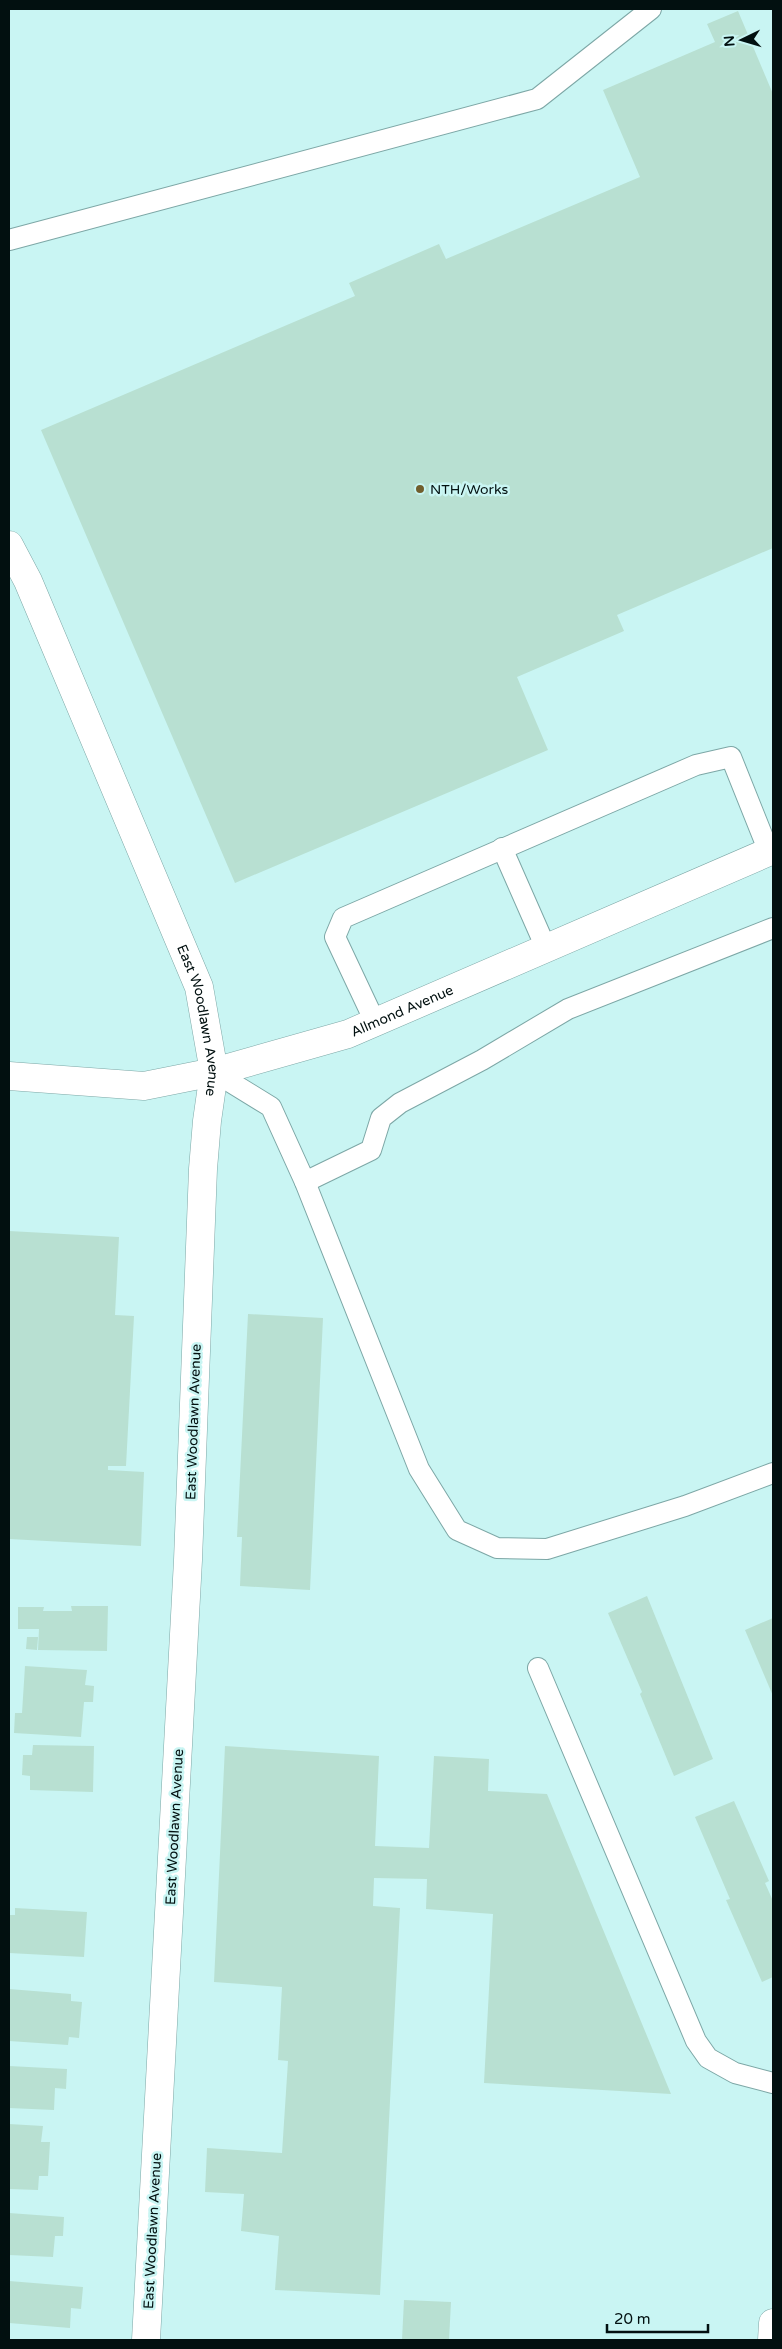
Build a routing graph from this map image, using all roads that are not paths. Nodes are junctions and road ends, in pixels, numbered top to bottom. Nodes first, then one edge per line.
1 (651, 9) edge
2 (9, 240) edge
3 (9, 545) edge
4 (502, 848) junction
5 (771, 851) edge
6 (773, 928) edge
7 (546, 948) junction
8 (375, 1022) junction
9 (214, 1072) junction
10 (9, 1076) edge
11 (305, 1182) junction
12 (773, 1473) edge
13 (538, 1668) dead end
14 (773, 2083) edge
15 (773, 2322) edge
16 (146, 2340) edge
17 (772, 2340) edge

1 - 2 lane
3 - 9 main road, East Woodlawn Avenue
4 - 5 lane
4 - 7 lane
4 - 8 lane
5 - 7 main road, Allmond Avenue
6 - 11 lane
7 - 8 main road, Allmond Avenue
8 - 9 main road, Allmond Avenue
9 - 10 main road, Allmond Avenue
9 - 11 lane
9 - 16 main road, East Woodlawn Avenue
11 - 12 lane
13 - 14 lane
15 - 17 main road

